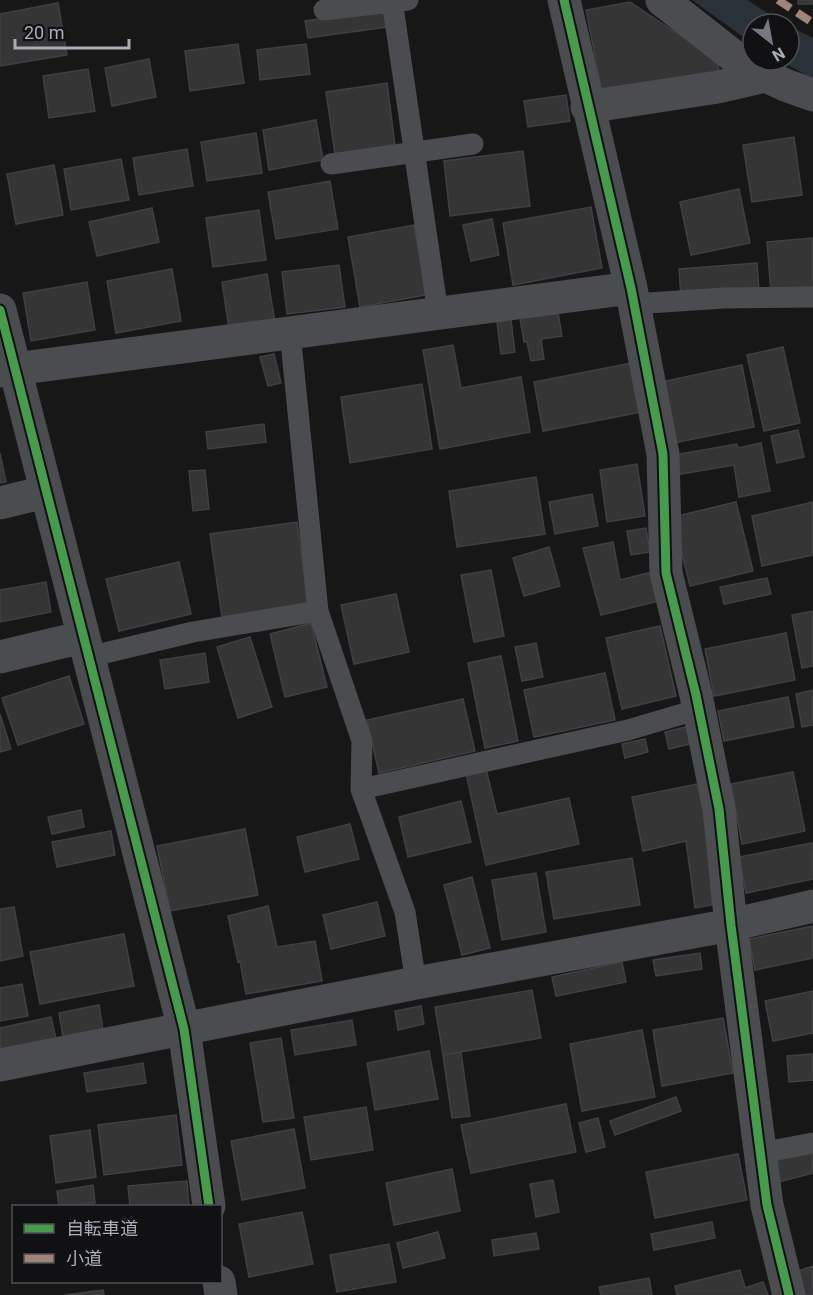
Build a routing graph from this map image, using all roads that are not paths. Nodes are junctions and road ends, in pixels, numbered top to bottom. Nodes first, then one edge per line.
1 (564, 0) edge
2 (662, 0) edge
3 (397, 1) edge
4 (324, 10) dead end
5 (765, 76) junction
6 (813, 94) edge
7 (587, 107) junction
8 (473, 144) dead end
9 (415, 153) junction
10 (331, 164) dead end
11 (632, 296) junction
12 (813, 297) edge
13 (0, 310) edge
14 (438, 313) junction
15 (290, 332) junction
16 (7, 370) edge
17 (45, 492) junction
18 (0, 503) edge
19 (318, 611) junction
20 (85, 647) junction
21 (0, 657) edge
22 (699, 709) junction
23 (361, 789) junction
24 (813, 906) edge
25 (731, 925) junction
26 (416, 983) junction
27 (184, 1029) junction
28 (0, 1065) edge
29 (813, 1143) edge
30 (761, 1153) junction
31 (209, 1205) edge
32 (789, 1295) edge

1 - 7 street
2 - 5 street
3 - 4 lane
3 - 9 lane
5 - 6 street
5 - 7 street
7 - 11 street
8 - 9 lane
9 - 10 lane
9 - 14 lane
11 - 12 lane
11 - 14 street
11 - 22 street
13 - 16 street
14 - 15 street
15 - 16 street
15 - 19 lane
16 - 17 street
17 - 18 street
17 - 20 street
19 - 20 lane
19 - 23 lane
20 - 21 street
20 - 27 street
22 - 23 lane
22 - 25 street
23 - 26 lane
24 - 25 street
25 - 26 street
25 - 30 street
26 - 27 street
27 - 28 street
27 - 31 street
29 - 30 lane
30 - 32 street

